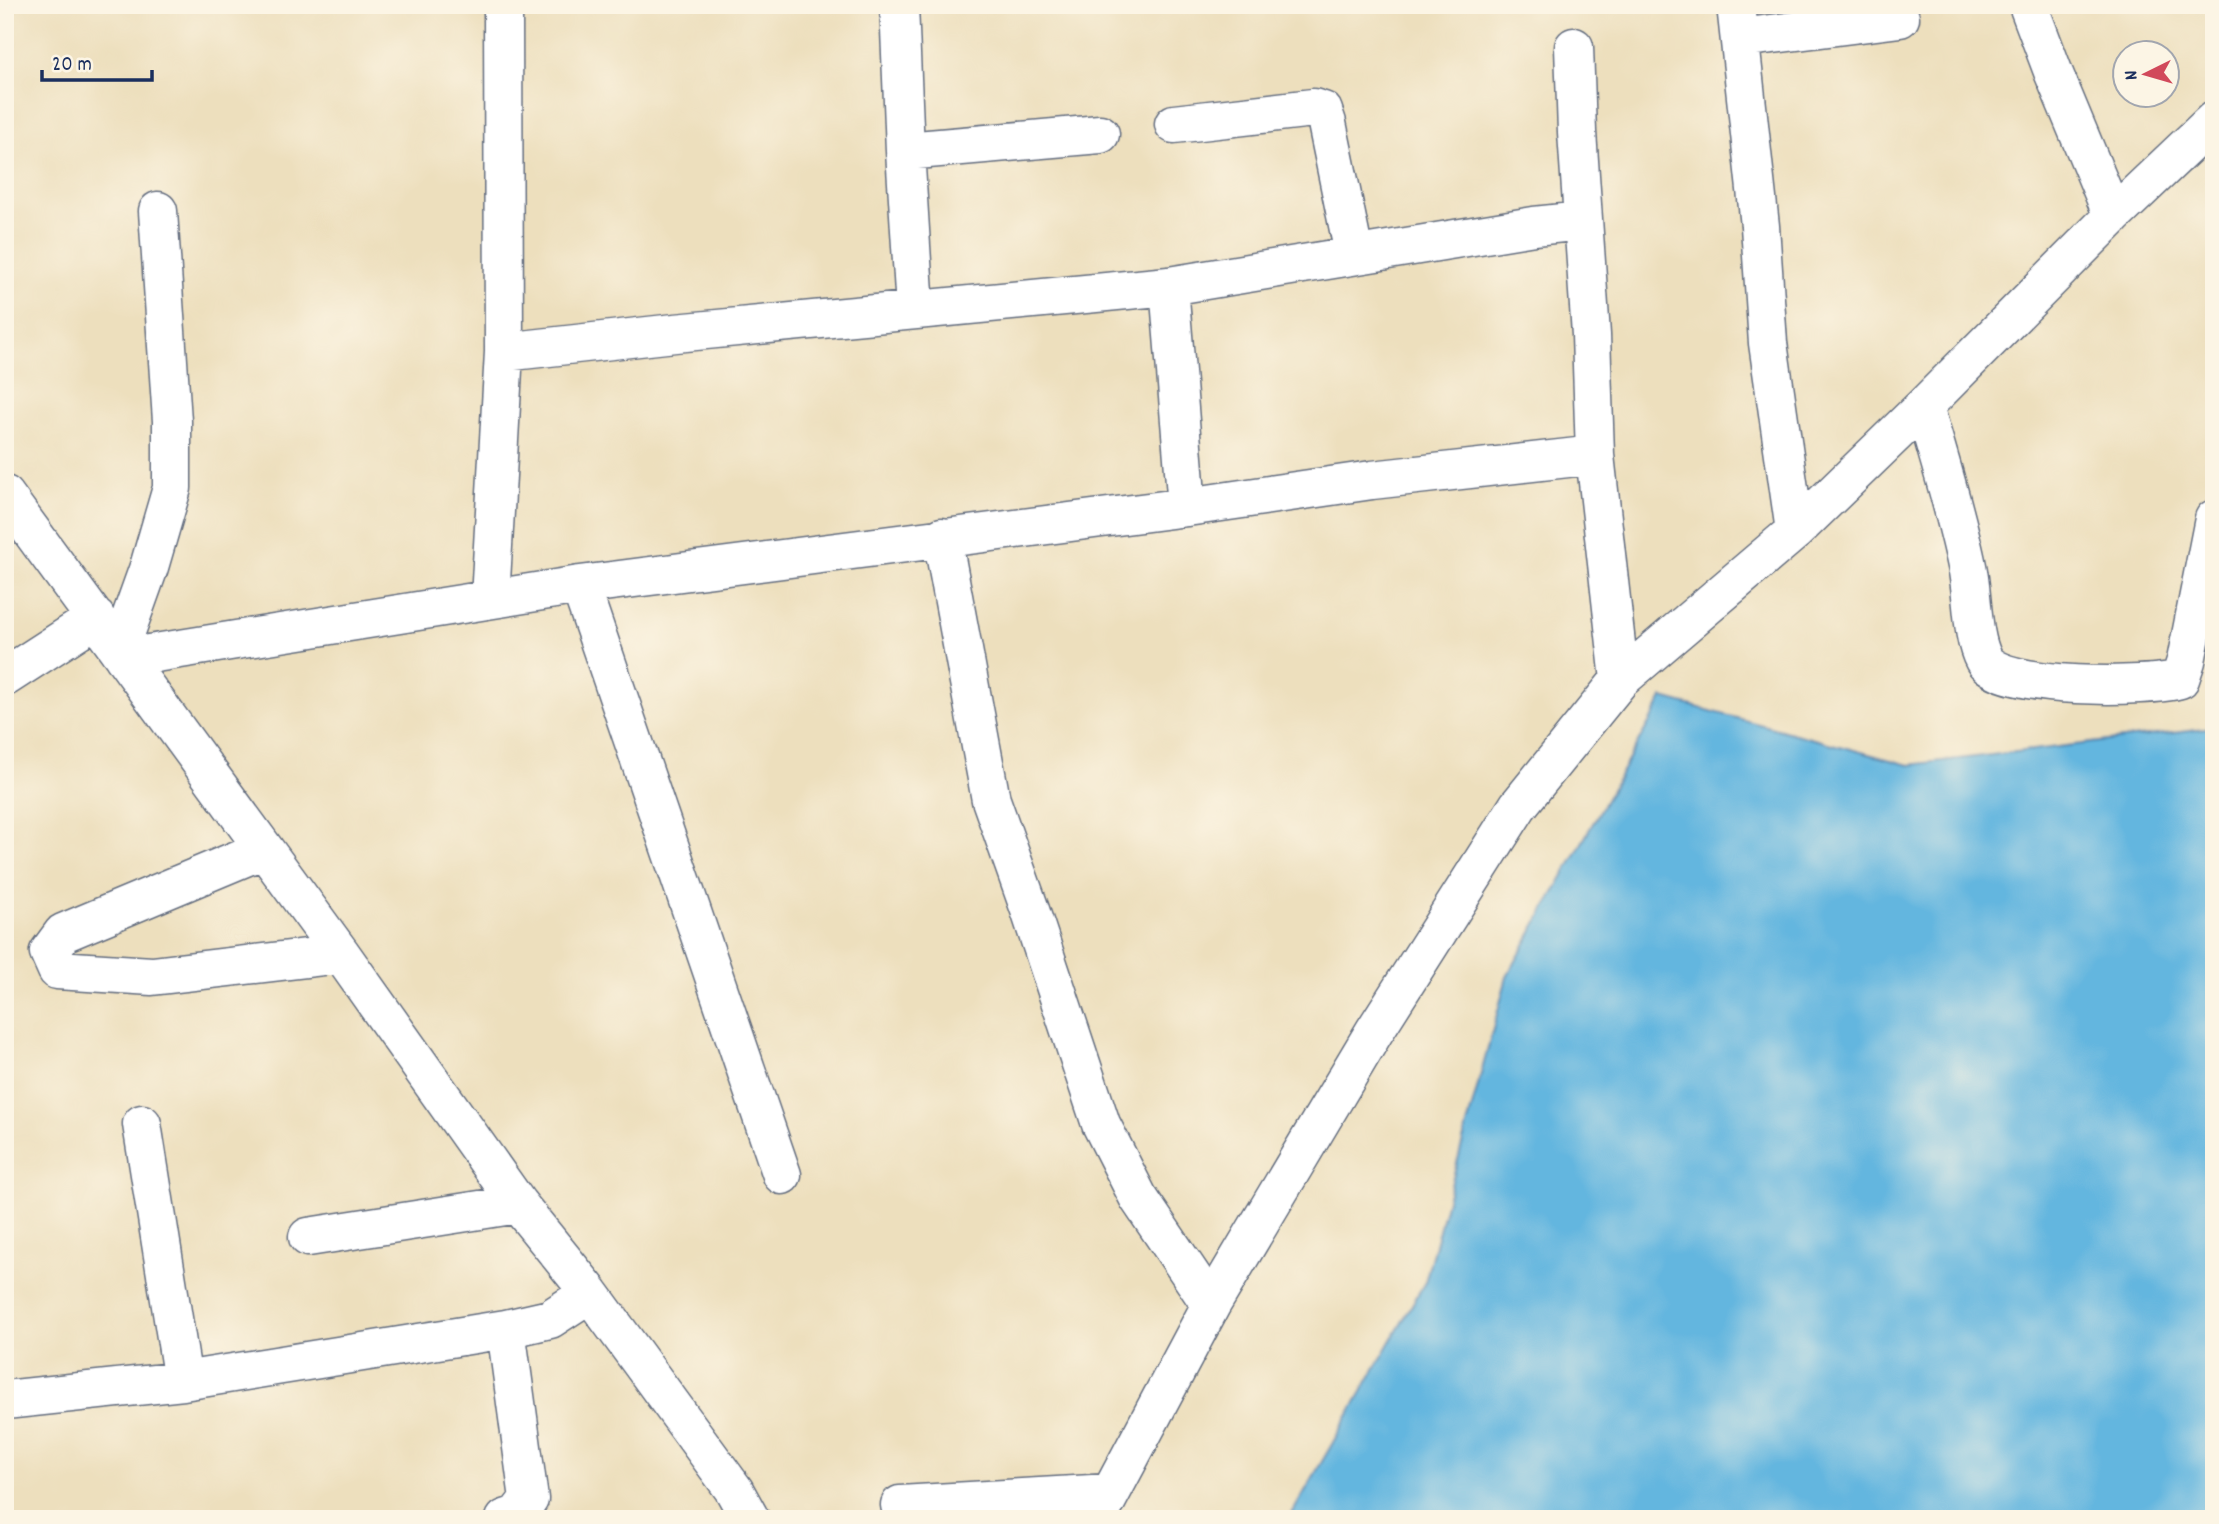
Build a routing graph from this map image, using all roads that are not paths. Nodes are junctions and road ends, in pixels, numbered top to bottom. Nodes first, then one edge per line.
1 (503, 5) edge
2 (899, 5) edge
3 (2028, 5) edge
4 (1900, 18) dead end
5 (1738, 22) edge
6 (1574, 47) dead end
7 (2214, 120) edge
8 (1174, 124) dead end
9 (1100, 134) dead end
10 (905, 151) junction
11 (158, 211) dead end
12 (2113, 216) junction
13 (1582, 221) junction
14 (1354, 254) junction
15 (1168, 286) junction
16 (915, 309) junction
17 (504, 352) junction
18 (1924, 406) junction
19 (1595, 455) junction
20 (5, 495) edge
21 (1187, 507) junction
22 (2214, 519) edge
23 (1795, 531) junction
24 (942, 537) junction
25 (580, 585) junction
26 (490, 599) junction
27 (96, 618) junction
28 (122, 654) junction
29 (5, 677) edge
30 (1620, 680) junction
31 (264, 849) junction
32 (341, 954) junction
33 (142, 1125) dead end
34 (782, 1175) dead end
35 (518, 1204) junction
36 (308, 1237) dead end
37 (590, 1293) junction
38 (1211, 1306) junction
39 (506, 1329) junction
40 (183, 1381) junction
41 (5, 1400) edge
42 (900, 1505) dead end
43 (1104, 1506) edge
44 (505, 1519) edge
45 (750, 1519) edge

1 - 17 street
2 - 10 street
3 - 12 street
4 - 5 street
5 - 23 street
6 - 13 street
7 - 12 street
8 - 14 street
9 - 10 street
10 - 16 street
11 - 28 street
12 - 18 street
13 - 14 street
13 - 19 street
14 - 15 street
15 - 16 street
15 - 21 street
16 - 17 street
17 - 26 street
18 - 22 street
18 - 23 street
19 - 21 street
19 - 30 street
20 - 27 street
21 - 24 street
23 - 30 street
24 - 25 street
24 - 38 street
25 - 26 street
25 - 34 street
26 - 28 street
27 - 28 street
27 - 29 street
28 - 31 street
30 - 38 street
31 - 32 street
31 - 32 street
32 - 35 street
33 - 40 street
35 - 36 street
35 - 37 street
37 - 39 street
37 - 45 street
38 - 43 street
39 - 40 street
39 - 44 street
40 - 41 street
42 - 43 street

